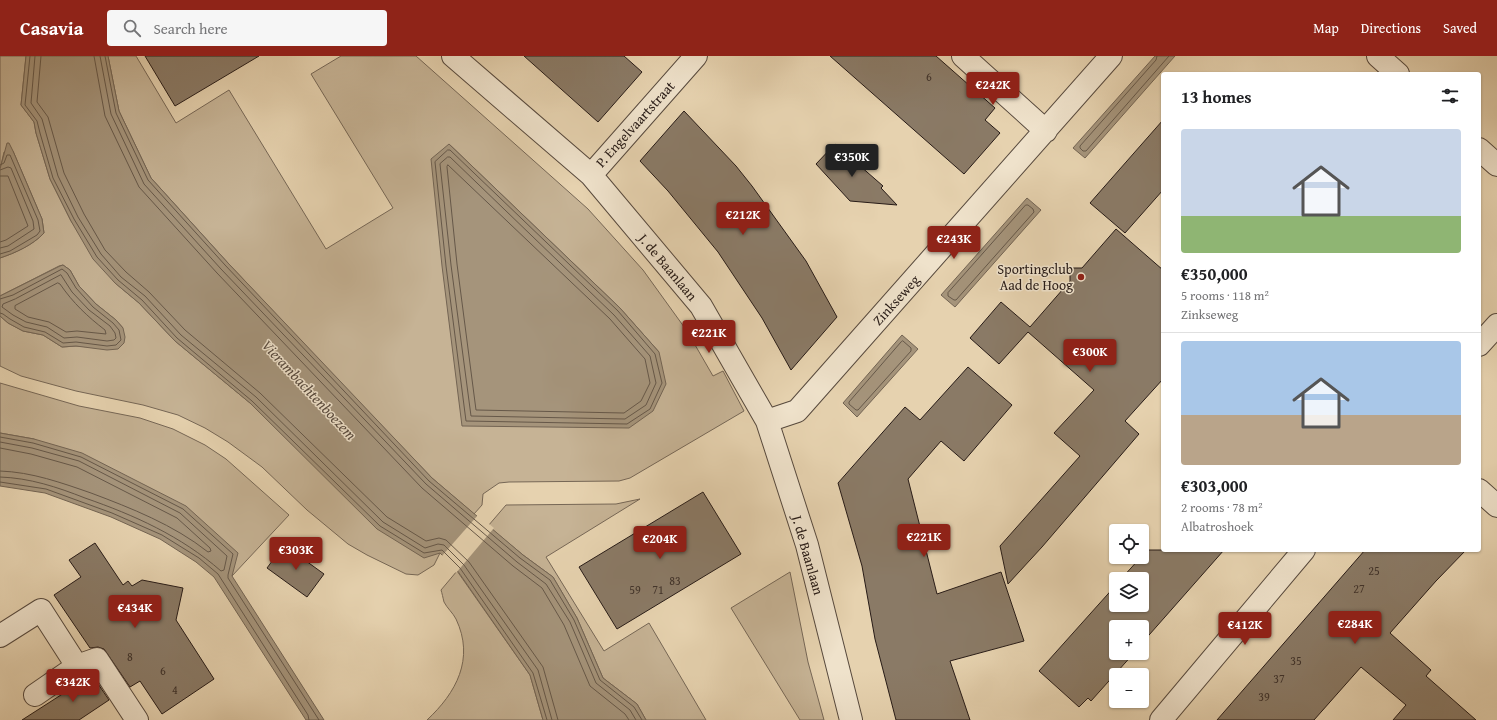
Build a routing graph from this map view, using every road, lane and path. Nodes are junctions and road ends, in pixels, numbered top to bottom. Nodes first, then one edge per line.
1 (453, 56) edge
2 (696, 56) edge
3 (963, 56) edge
4 (1111, 56) edge
5 (1378, 56) edge
6 (1396, 72) edge
7 (1046, 131) junction
8 (1481, 151) edge
9 (1497, 165) edge
10 (591, 175) junction
11 (1497, 325) edge
12 (1481, 344) edge
13 (767, 421) junction
14 (1481, 492) edge
15 (1497, 506) edge
16 (1302, 552) edge
17 (0, 636) edge
18 (77, 666) junction
19 (35, 695) dead end
20 (137, 720) edge
21 (851, 720) edge
22 (1161, 720) edge

1 - 10 street, J. de Baanlaan
2 - 10 street, P. Engelvaartstraat
3 - 7 street
4 - 7 street, Zinkseweg
5 - 6 street
7 - 13 street, Zinkseweg
8 - 9 street
10 - 13 street, J. de Baanlaan
11 - 12 street
13 - 21 street, J. de Baanlaan
14 - 15 street
16 - 22 street
17 - 18 street
18 - 19 street
18 - 20 street

